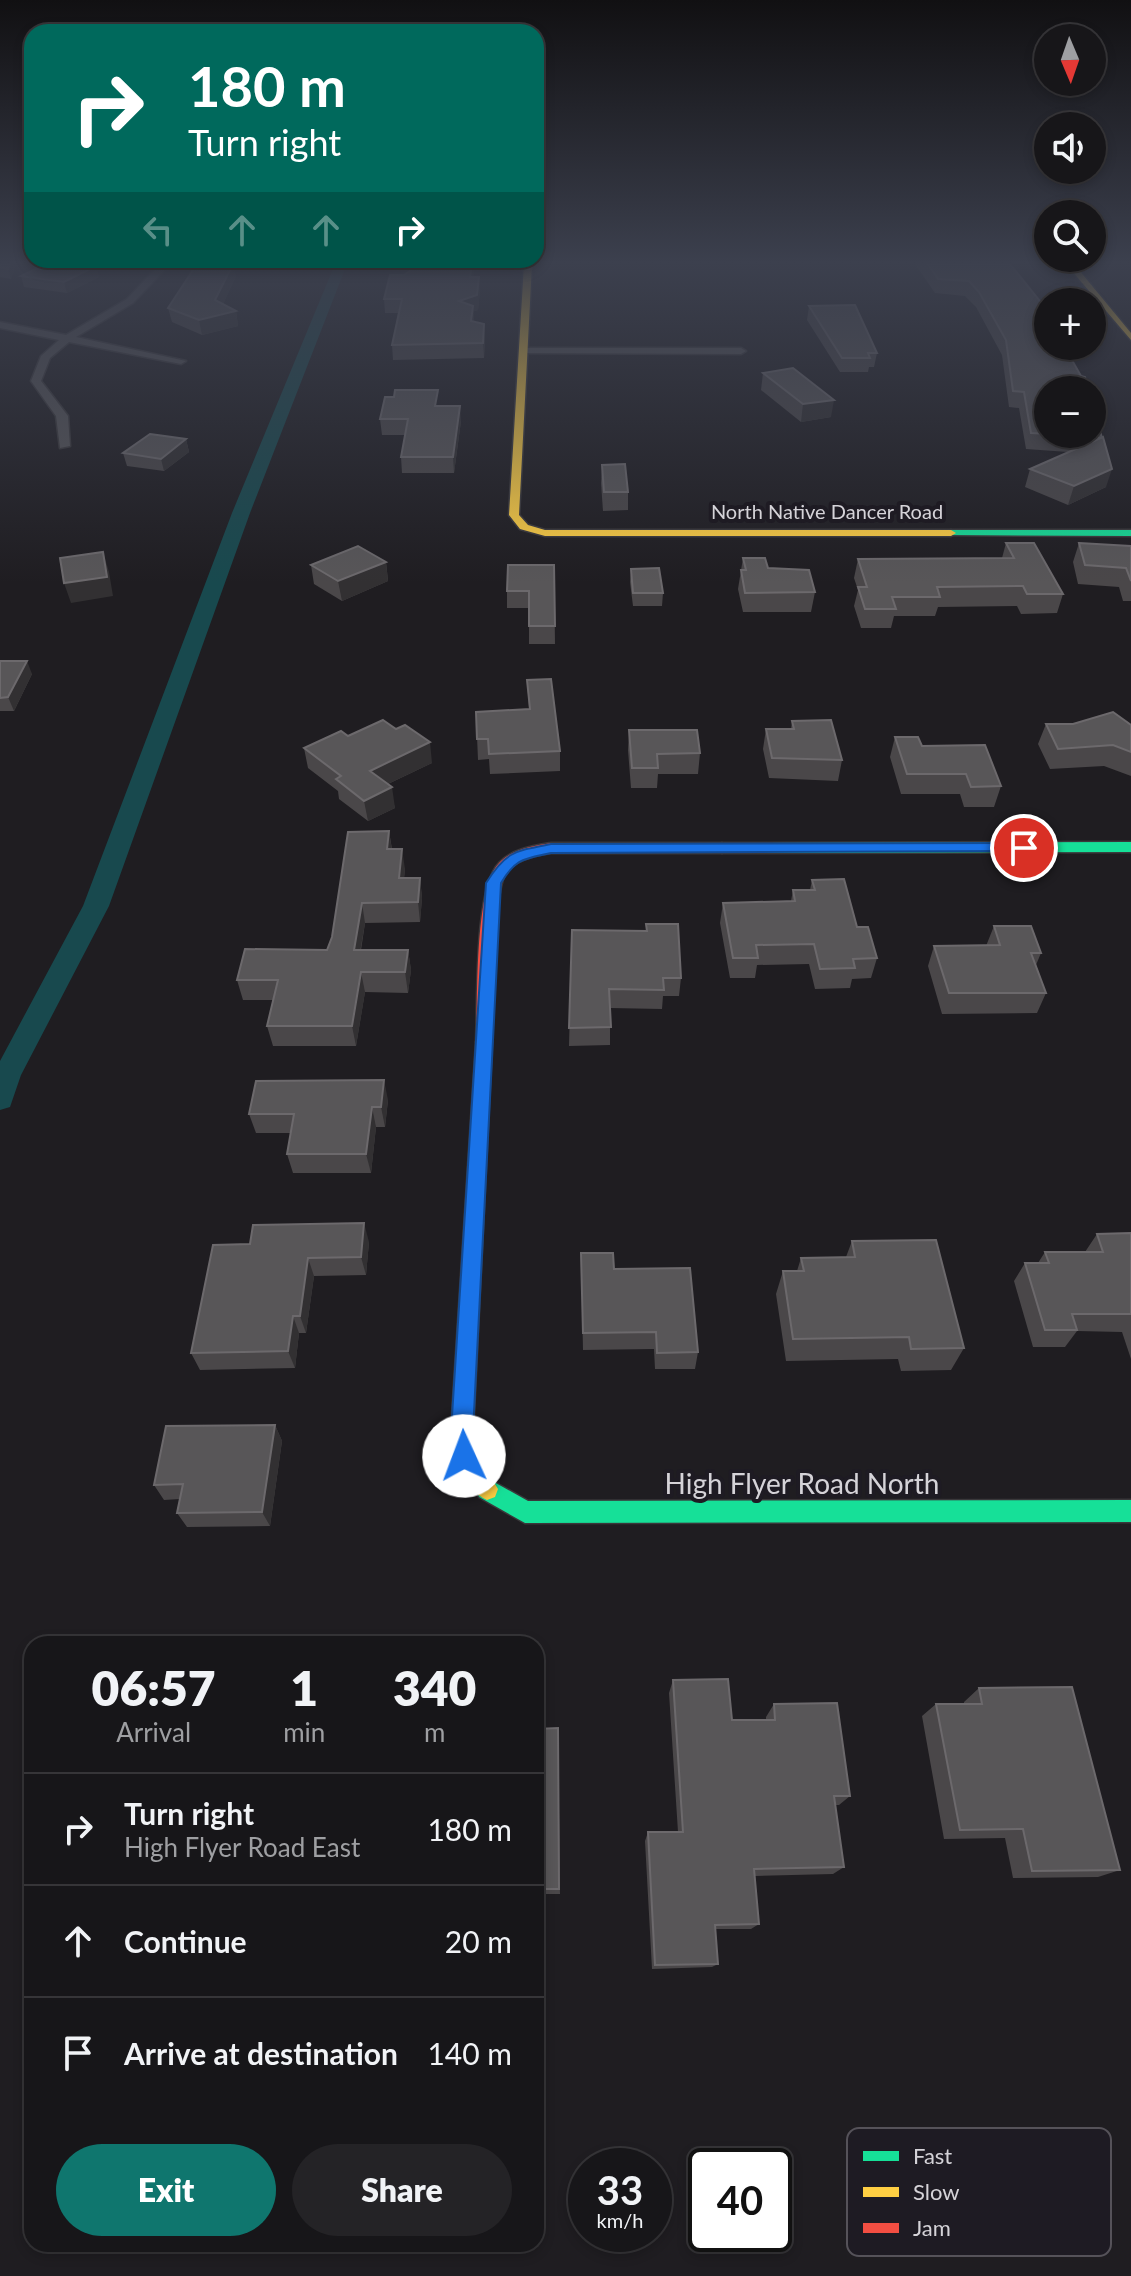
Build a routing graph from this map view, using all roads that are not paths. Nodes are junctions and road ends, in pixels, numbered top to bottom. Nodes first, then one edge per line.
1 (37, 370) edge
2 (522, 370) edge
3 (64, 446) dead end
4 (1131, 533) edge
5 (1131, 847) edge
6 (1131, 1511) edge

1 - 3 street
2 - 4 street, North Native Dancer Road
5 - 6 street, High Flyer Road North

